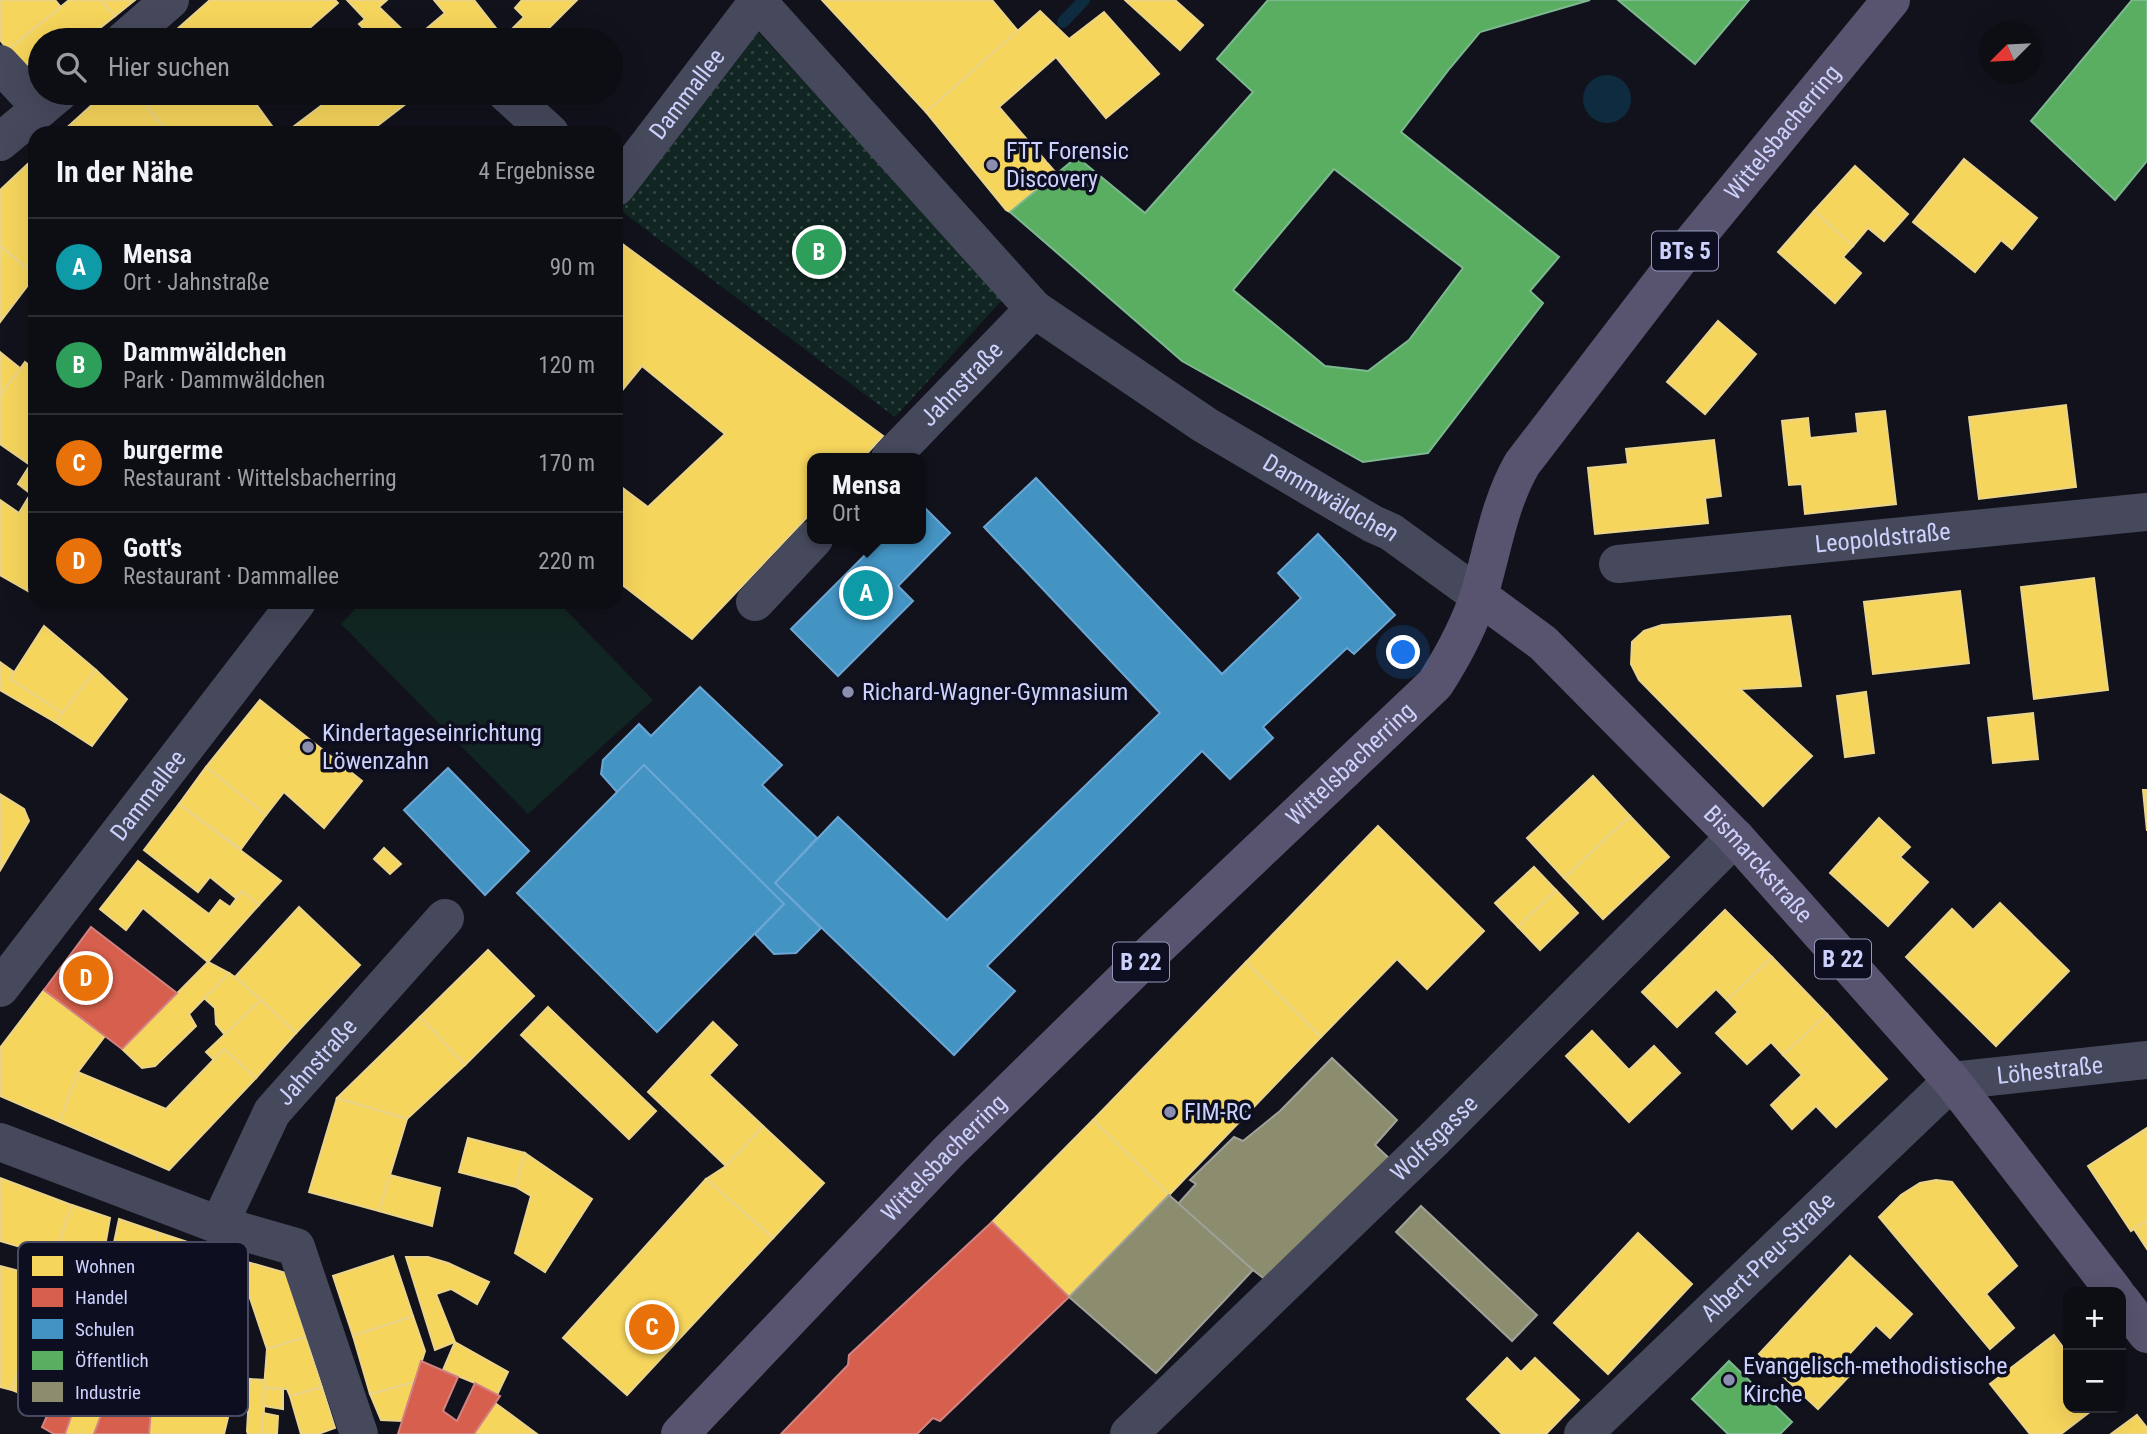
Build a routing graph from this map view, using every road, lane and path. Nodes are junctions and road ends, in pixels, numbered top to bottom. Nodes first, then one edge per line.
1 (170, 0) edge
2 (1891, 0) edge
3 (759, 1) edge
4 (138, 28) edge
5 (0, 64) edge
6 (28, 84) edge
7 (44, 105) edge
8 (519, 105) edge
9 (542, 126) edge
10 (0, 142) edge
11 (623, 178) edge
12 (1034, 309) junction
13 (895, 453) edge
14 (2147, 512) edge
15 (809, 544) edge
16 (1618, 564) dead end
17 (1479, 596) junction
18 (755, 601) dead end
19 (292, 609) edge
20 (1734, 837) junction
21 (445, 918) dead end
22 (0, 988) edge
23 (2147, 1060) edge
24 (1952, 1082) junction
25 (0, 1142) edge
26 (219, 1225) junction
27 (2111, 1287) edge
28 (2126, 1307) edge
29 (2147, 1334) edge
30 (359, 1434) edge
31 (680, 1434) edge
32 (1129, 1434) edge
33 (1583, 1434) edge

1 - 4 street
2 - 17 main road, Wittelsbacherring / BTs 5
3 - 11 street, Dammallee
3 - 12 street, Dammwäldchen
5 - 6 street
7 - 10 street
8 - 9 street
12 - 13 street, Jahnstraße
12 - 17 street, Dammwäldchen
14 - 16 street, Leopoldstraße
15 - 18 street
17 - 20 main road, Bismarckstraße / B 22
17 - 31 main road, Wittelsbacherring / B 22
19 - 22 street, Dammallee
20 - 24 main road, Bismarckstraße / B 22
20 - 32 street, Wolfsgasse
21 - 26 street, Jahnstraße
23 - 24 street, Löhestraße
24 - 27 main road, Bismarckstraße / B 22
24 - 33 street, Albert-Preu-Straße
25 - 26 street
26 - 30 street
28 - 29 main road

